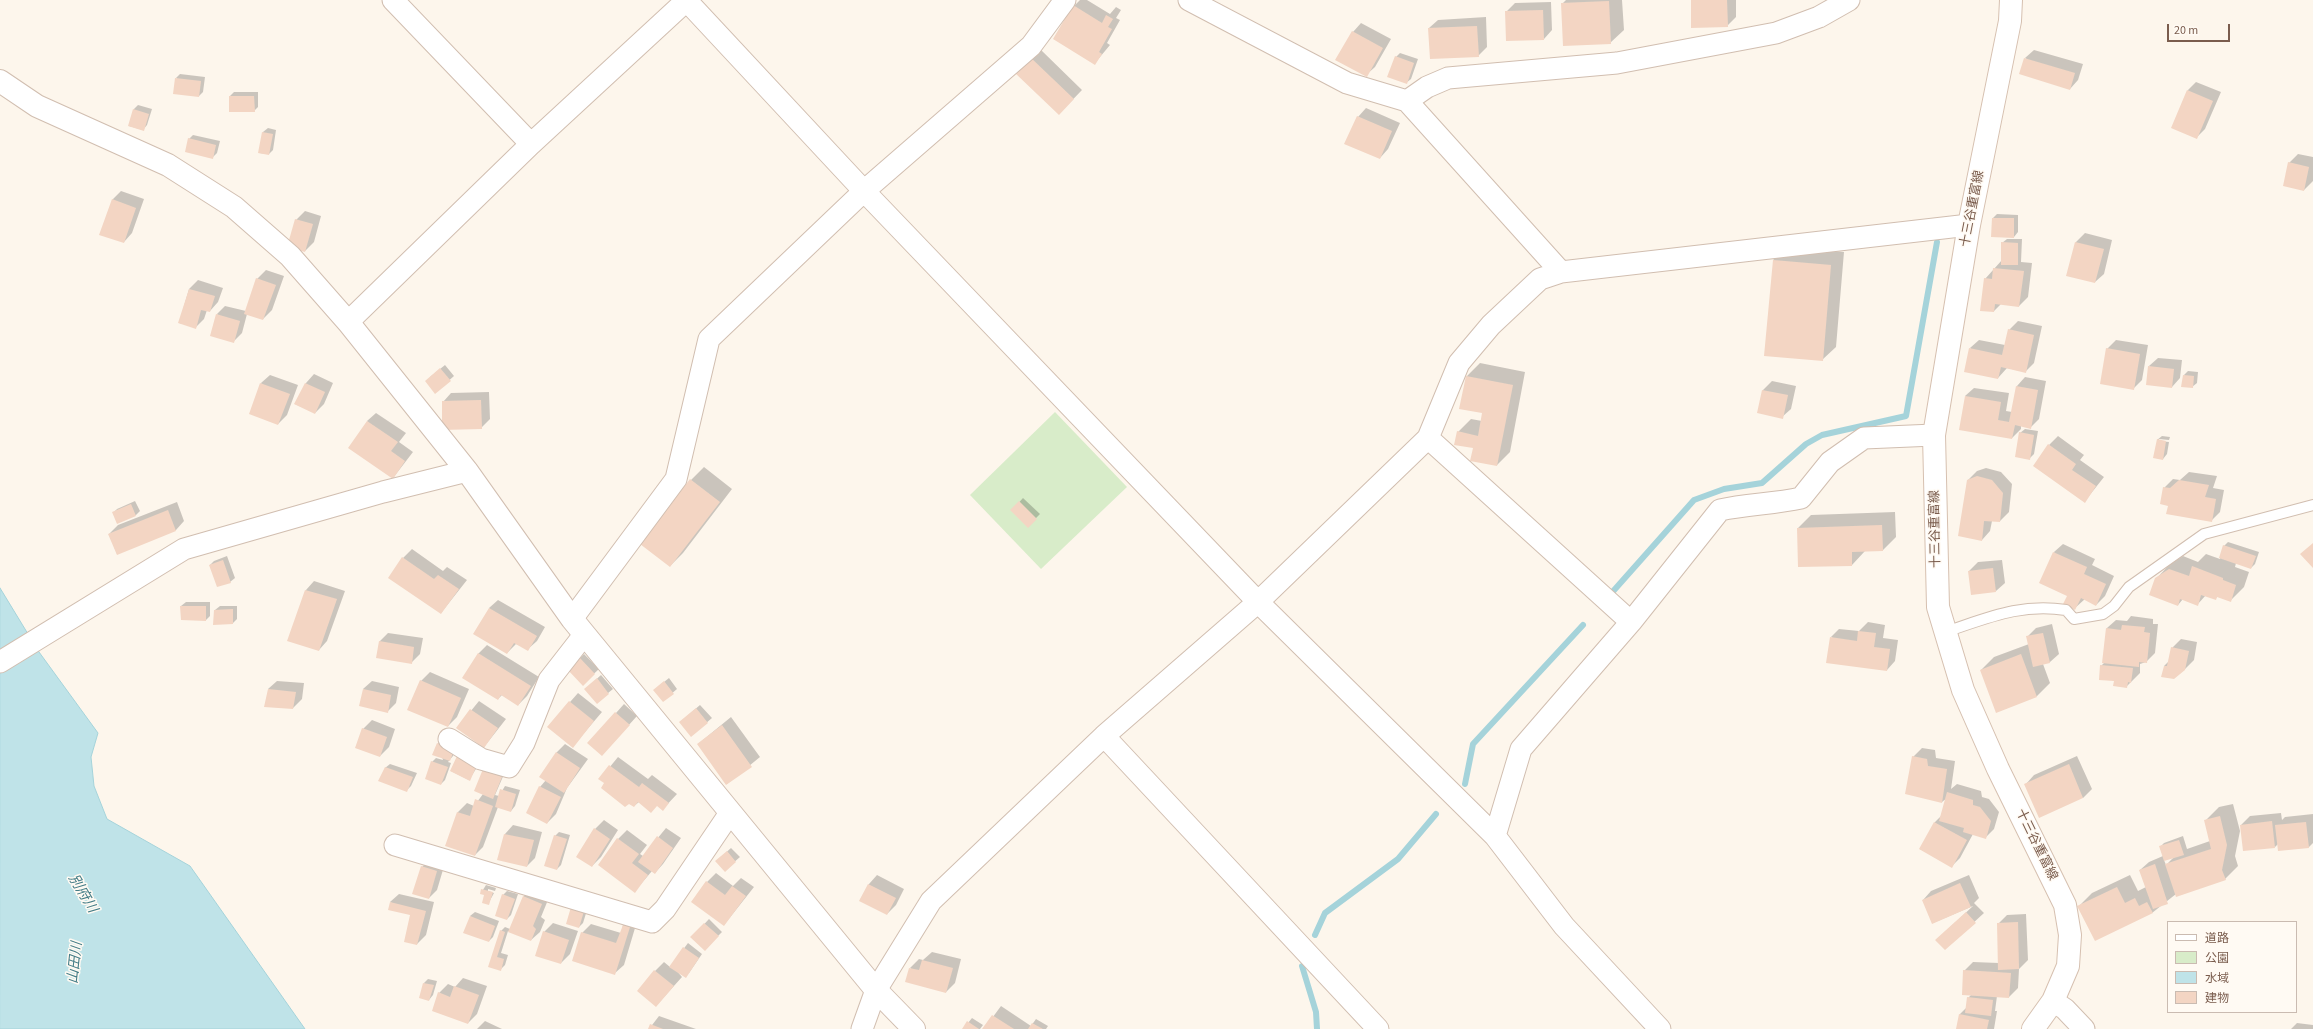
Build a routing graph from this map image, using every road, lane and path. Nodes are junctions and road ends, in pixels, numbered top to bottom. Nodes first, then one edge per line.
1 (394, 0) edge
2 (686, 0) edge
3 (1065, 0) edge
4 (1189, 0) edge
5 (1850, 0) edge
6 (2011, 0) edge
7 (0, 81) edge
8 (1407, 101) junction
9 (531, 144) junction
10 (864, 191) junction
11 (1969, 225) junction
12 (1561, 272) junction
13 (348, 322) junction
14 (1934, 436) junction
15 (1428, 438) junction
16 (467, 471) junction
17 (2313, 505) edge
18 (1258, 602) junction
19 (1631, 622) junction
20 (578, 627) junction
21 (1945, 632) junction
22 (0, 662) edge
23 (1104, 736) junction
24 (449, 739) dead end
25 (730, 813) junction
26 (1495, 836) junction
27 (395, 845) dead end
28 (876, 990) junction
29 (2053, 1001) junction
30 (862, 1029) edge
31 (914, 1029) edge
32 (1378, 1029) edge
33 (1660, 1029) edge
34 (2033, 1029) edge
35 (2084, 1029) edge

1 - 9 street
2 - 9 street
2 - 10 street
3 - 10 street
4 - 8 street
5 - 8 street
6 - 11 street, 十三谷重富線
7 - 13 street
8 - 12 street
9 - 13 street
10 - 18 street
10 - 20 street
11 - 12 street
11 - 14 street, 十三谷重富線
12 - 15 street
13 - 16 street
14 - 19 street
14 - 21 street, 十三谷重富線
15 - 18 street
15 - 19 street
16 - 20 street
16 - 22 street
17 - 21 lane
18 - 23 street
18 - 26 street
19 - 26 street
20 - 24 street
20 - 25 street
21 - 29 street, 十三谷重富線
23 - 28 street
23 - 32 street
25 - 27 street
25 - 28 street
26 - 33 street
28 - 30 street
28 - 31 street
29 - 34 street, 十三谷重富線
29 - 35 street

